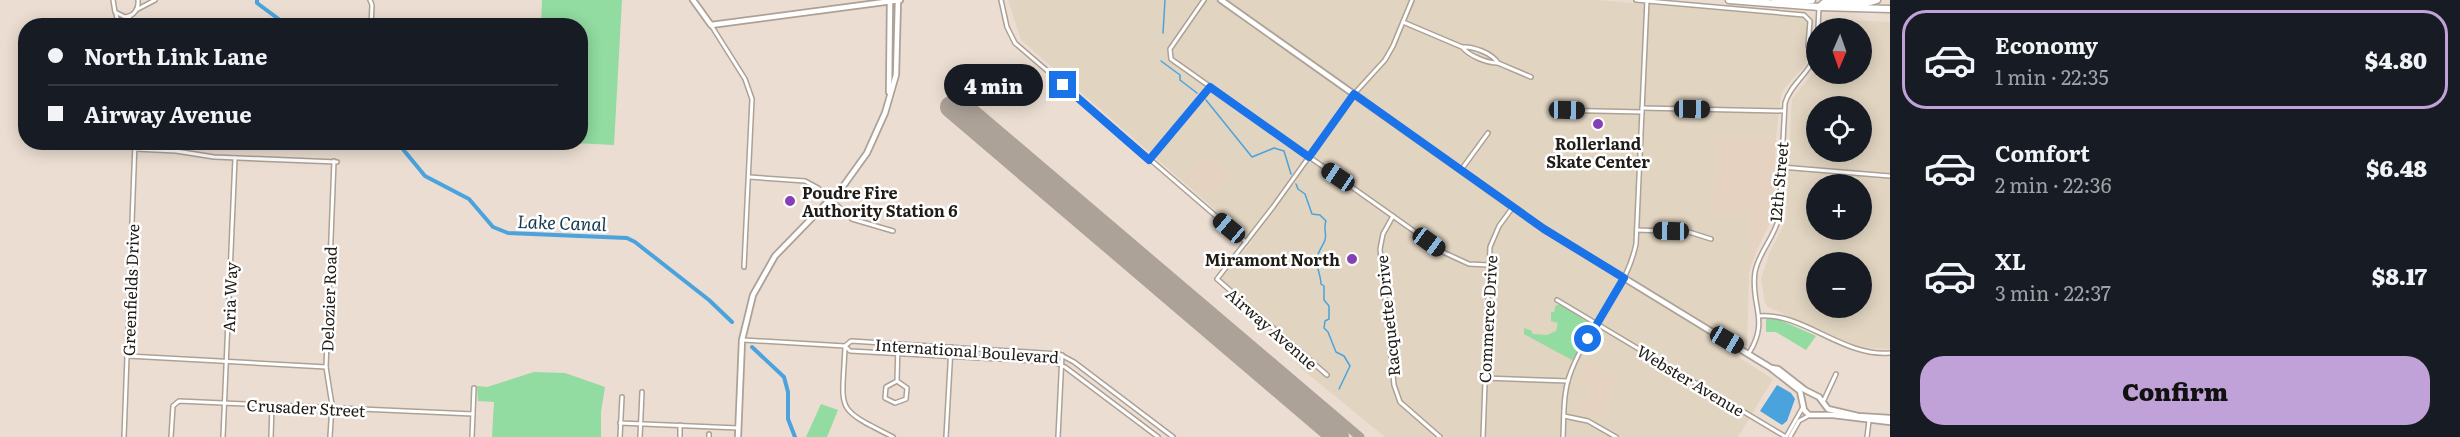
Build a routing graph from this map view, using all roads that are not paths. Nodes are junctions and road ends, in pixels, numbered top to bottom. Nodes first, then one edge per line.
1 (108, 0) edge
2 (113, 0) edge
3 (138, 0) edge
4 (155, 0) edge
5 (370, 0) edge
6 (693, 0) edge
7 (899, 0) edge
8 (1001, 0) edge
9 (1204, 0) edge
10 (1221, 0) edge
11 (1412, 0) edge
12 (1636, 0) edge
13 (1729, 0) edge
14 (1733, 0) edge
15 (1753, 0) edge
16 (1760, 0) edge
17 (1812, 0) edge
18 (1877, 0) edge
19 (890, 1) edge
20 (1647, 1) edge
21 (112, 5) junction
22 (1820, 8) junction
23 (137, 10) junction
24 (1890, 11) edge
25 (115, 12) junction
26 (132, 15) junction
27 (117, 18) edge
28 (130, 18) edge
29 (371, 18) edge
30 (1808, 18) edge
31 (1819, 18) edge
32 (1403, 22) junction
33 (711, 26) junction
34 (1806, 72) edge
35 (1531, 77) dead end
36 (1210, 87) junction
37 (1354, 94) junction
38 (889, 95) junction
39 (1551, 110) dead end
40 (1642, 110) junction
41 (1784, 111) junction
42 (1488, 133) dead end
43 (135, 150) edge
44 (146, 150) edge
45 (1309, 157) junction
46 (235, 158) junction
47 (1149, 160) junction
48 (1781, 167) junction
49 (1461, 170) junction
50 (1890, 176) edge
51 (749, 177) junction
52 (830, 200) junction
53 (1513, 207) junction
54 (1394, 216) junction
55 (1637, 230) junction
56 (893, 231) dead end
57 (1711, 239) dead end
58 (1246, 242) junction
59 (1489, 265) junction
60 (744, 267) dead end
61 (1624, 278) junction
62 (1557, 300) dead end
63 (1759, 316) junction
64 (1597, 324) junction
65 (742, 340) junction
66 (898, 344) junction
67 (845, 346) junction
68 (951, 347) junction
69 (898, 353) junction
70 (1749, 353) junction
71 (1890, 353) edge
72 (1062, 355) junction
73 (128, 356) junction
74 (950, 357) junction
75 (226, 362) junction
76 (1061, 365) junction
77 (326, 367) junction
78 (1771, 368) junction
79 (1836, 374) dead end
80 (1327, 375) dead end
81 (1484, 378) junction
82 (897, 381) junction
83 (1568, 381) junction
84 (474, 388) dead end
85 (1827, 389) junction
86 (642, 392) dead end
87 (1814, 395) junction
88 (622, 398) dead end
89 (224, 403) junction
90 (1823, 403) junction
91 (1803, 404) junction
92 (273, 405) junction
93 (332, 408) junction
94 (473, 414) junction
95 (1810, 415) junction
96 (1817, 415) junction
97 (1564, 416) junction
98 (1890, 420) edge
99 (1869, 421) junction
100 (620, 423) junction
101 (641, 424) junction
102 (680, 425) junction
103 (738, 428) junction
104 (124, 437) edge
105 (171, 437) edge
106 (223, 437) edge
107 (271, 437) edge
108 (330, 437) edge
109 (472, 437) edge
110 (620, 437) edge
111 (640, 437) edge
112 (680, 437) edge
113 (738, 437) edge
114 (894, 437) edge
115 (946, 437) edge
116 (1058, 437) edge
117 (1158, 437) edge
118 (1173, 437) edge
119 (1440, 437) edge
120 (1483, 437) edge
121 (1563, 437) edge
122 (1616, 437) edge
123 (1788, 437) edge
124 (1867, 437) edge

1 - 21 street
2 - 21 street
3 - 23 street
4 - 23 street
5 - 29 street
6 - 33 street
7 - 19 street
7 - 38 street
8 - 47 street
9 - 36 street
10 - 37 street
11 - 32 street
12 - 20 street
13 - 14 highway
14 - 15 highway
14 - 22 highway
16 - 17 highway
18 - 22 highway
19 - 33 street
19 - 38 street
20 - 30 street
20 - 40 street
21 - 25 street
22 - 24 highway
22 - 31 street
23 - 26 street
25 - 26 street
25 - 27 street
26 - 28 street
32 - 35 street
32 - 37 street
33 - 51 street
34 - 41 street, 12th Street
36 - 45 street
36 - 47 street
37 - 45 street
37 - 49 street
38 - 52 street
39 - 40 street
40 - 41 street
40 - 55 street
41 - 48 street, 12th Street
42 - 49 street
43 - 73 street, Greenfields Drive
44 - 46 street
45 - 54 street
45 - 58 street
46 - 75 street, Aria Way
46 - 77 street, Delozier Road
47 - 58 street
48 - 50 street
48 - 63 street, 12th Street
49 - 53 street
51 - 52 street
51 - 60 street
52 - 56 street
52 - 65 street
53 - 59 street, Commerce Drive
53 - 61 street
54 - 59 street
54 - 119 street, Racquette Drive
55 - 57 street
55 - 61 street
58 - 80 street, Airway Avenue
59 - 81 street, Commerce Drive
61 - 64 street
61 - 70 street
62 - 64 street, Webster Avenue
63 - 70 street, 12th Street
63 - 71 street
64 - 83 street
64 - 123 street, Webster Avenue
65 - 67 street, International Boulevard
65 - 103 street
66 - 67 street, International Boulevard
66 - 68 street, International Boulevard
66 - 69 street
67 - 69 street, International Boulevard
67 - 114 street
68 - 72 street, International Boulevard
68 - 74 street
69 - 74 street, International Boulevard
69 - 82 street
70 - 78 street
72 - 76 street
72 - 118 street, International Boulevard
73 - 75 street
73 - 104 street, Greenfields Drive
74 - 76 street, International Boulevard
74 - 115 street
75 - 77 street
75 - 89 street, Aria Way
76 - 116 street
76 - 117 street, International Boulevard
77 - 93 street, Delozier Road
78 - 87 street
78 - 91 street
79 - 85 street
81 - 83 street
81 - 120 street, Commerce Drive
82 - 82 street
83 - 97 street
84 - 94 street
85 - 87 street
85 - 90 street
86 - 101 street
87 - 90 street
87 - 91 street
88 - 100 street
89 - 92 street, Crusader Street
89 - 105 street, Crusader Street
89 - 106 street, Aria Way
90 - 96 street
90 - 98 street
91 - 95 street
91 - 123 street
92 - 93 street, Crusader Street
92 - 107 street
93 - 94 street, Crusader Street
93 - 108 street, Delozier Road
94 - 109 street
95 - 96 street
95 - 123 street
96 - 99 street
97 - 121 street
97 - 122 street
98 - 99 street
99 - 124 street
100 - 101 street
100 - 110 street
101 - 102 street
101 - 111 street
102 - 103 street
102 - 112 street
103 - 113 street

